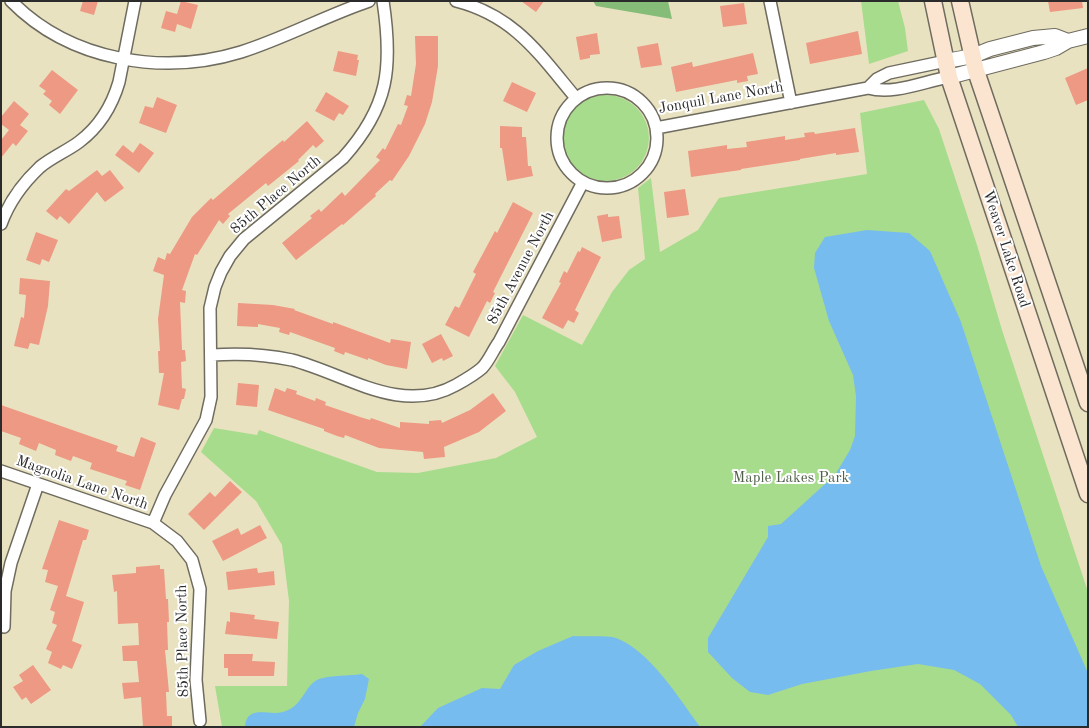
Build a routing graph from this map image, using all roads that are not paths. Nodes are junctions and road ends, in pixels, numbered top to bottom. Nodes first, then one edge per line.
1 (11, 1) edge
2 (136, 1) edge
3 (369, 1) edge
4 (384, 1) edge
5 (456, 1) edge
6 (770, 1) edge
7 (933, 1) edge
8 (960, 1) edge
9 (1088, 36) edge
10 (123, 59) junction
11 (975, 63) junction
12 (947, 69) junction
13 (868, 88) junction
14 (576, 98) junction
15 (791, 102) junction
16 (656, 128) junction
17 (583, 182) junction
18 (1, 224) edge
19 (212, 355) junction
20 (1088, 404) edge
21 (1, 471) edge
22 (38, 484) junction
23 (1088, 494) edge
24 (153, 523) junction
25 (4, 627) dead end
26 (200, 725) edge

1 - 10 street
2 - 10 street
3 - 10 street
4 - 19 street, 85th Place North
5 - 14 street
6 - 15 street
7 - 12 main road, Weaver Lake Road
8 - 11 main road, Weaver Lake Road
9 - 11 street, Jonquil Lane North
10 - 18 street
11 - 12 street, Jonquil Lane North
11 - 20 main road, Weaver Lake Road
12 - 13 street, Jonquil Lane North
12 - 13 street, Jonquil Lane North
12 - 23 main road, Weaver Lake Road
13 - 15 street, Jonquil Lane North
14 - 16 street, Jonquil Lane North
14 - 17 street
15 - 16 street, Jonquil Lane North
16 - 17 street
17 - 19 street, 85th Avenue North
19 - 24 street, 85th Place North
21 - 22 street, Magnolia Lane North
22 - 24 street, Magnolia Lane North
22 - 25 street
24 - 26 street, 85th Place North

